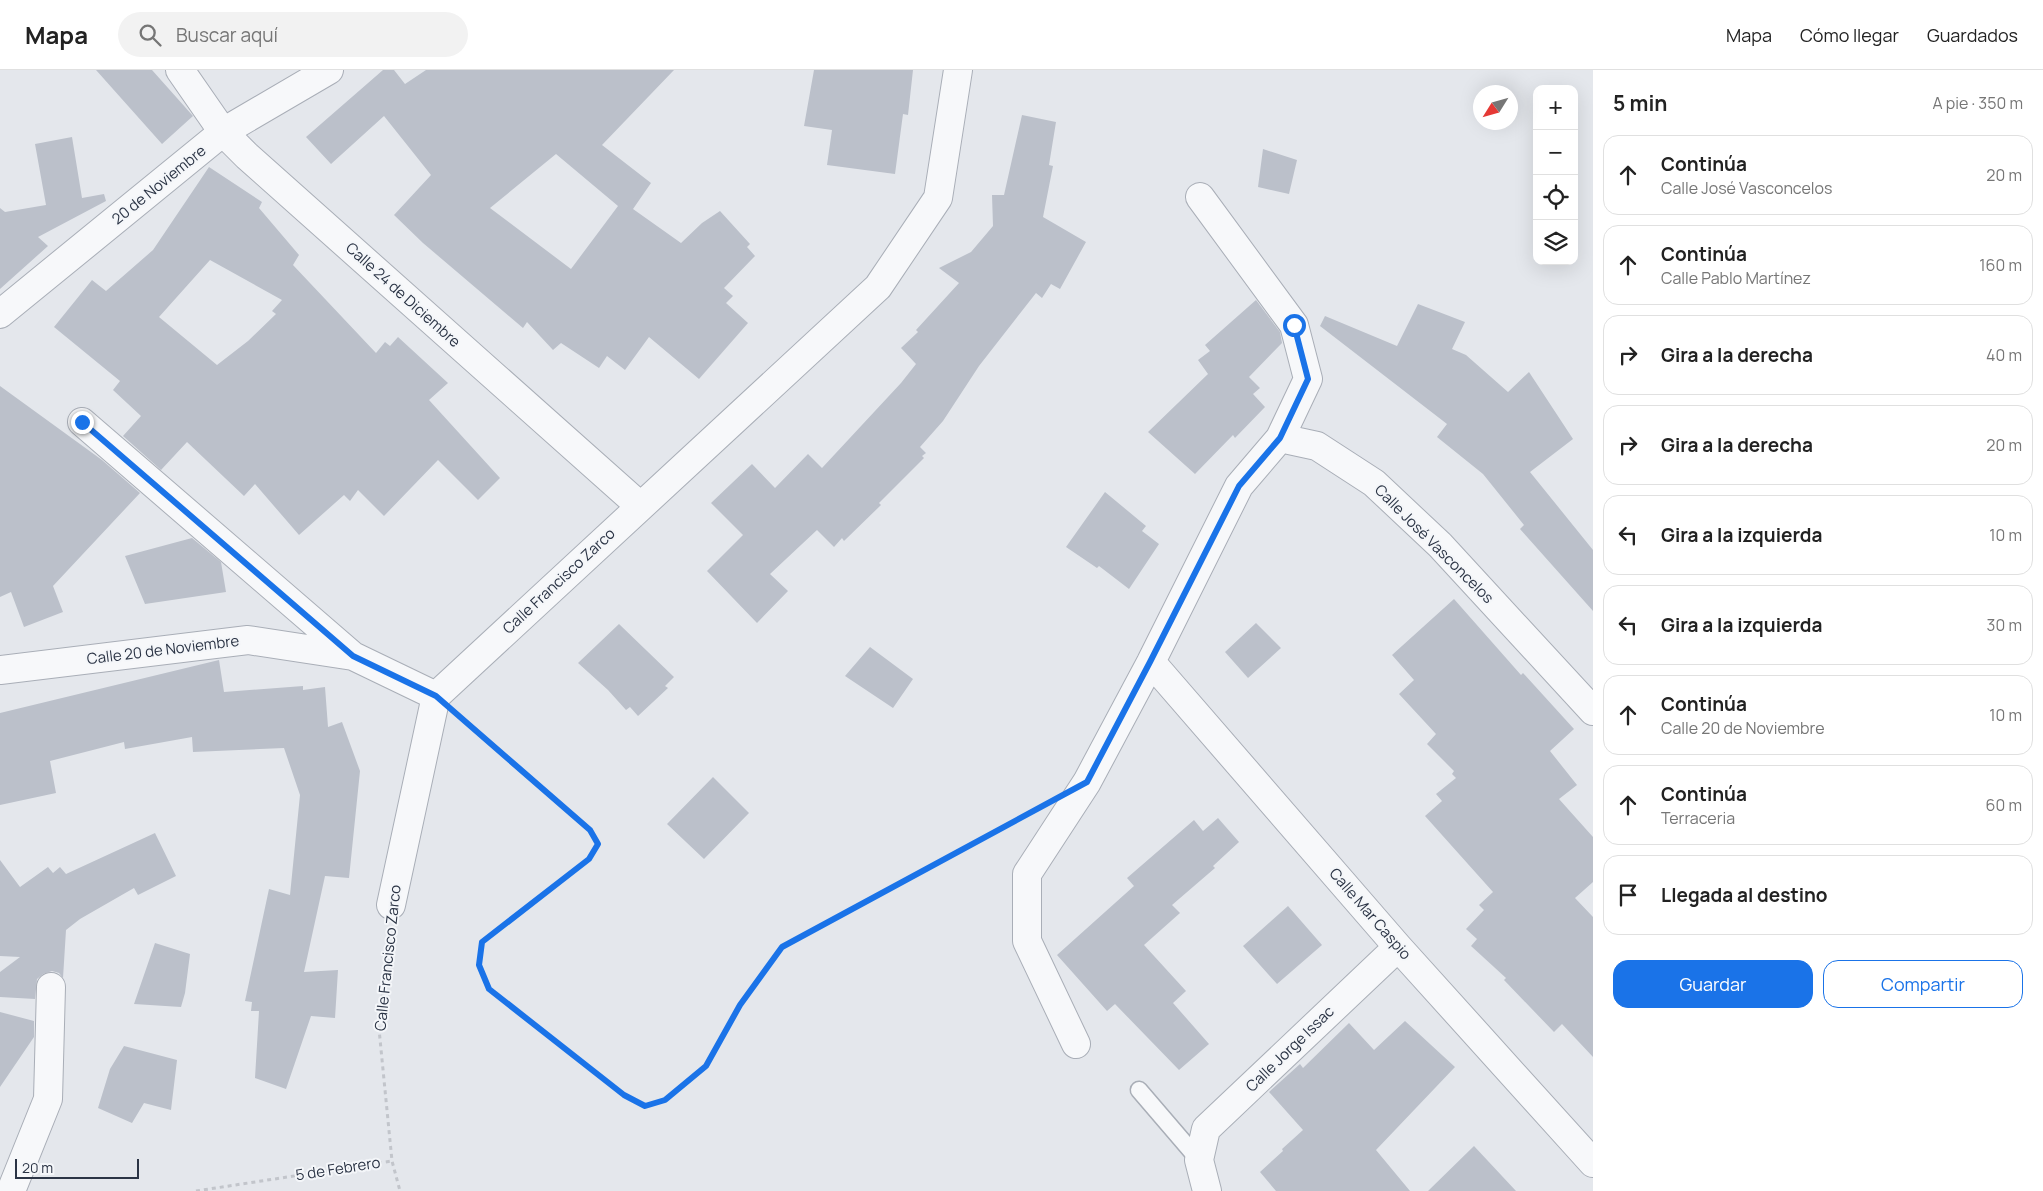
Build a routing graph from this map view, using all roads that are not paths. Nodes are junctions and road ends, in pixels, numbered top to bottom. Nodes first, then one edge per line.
1 (180, 70) edge
2 (328, 70) edge
3 (958, 70) edge
4 (223, 132) junction
5 (1200, 197) dead end
6 (0, 314) edge
7 (82, 422) dead end
8 (1280, 438) junction
9 (640, 506) junction
10 (353, 656) junction
11 (1150, 662) junction
12 (0, 670) edge
13 (436, 696) junction
14 (1593, 711) edge
15 (392, 906) road end
16 (1398, 947) junction
17 (51, 987) dead end
18 (1076, 1044) dead end
19 (1139, 1090) dead end
20 (1199, 1160) junction
21 (1593, 1163) edge
22 (11, 1191) edge
23 (1207, 1191) edge

1 - 4 street, Calle 24 de Diciembre
2 - 4 street, 20 de Noviembre
3 - 9 street, Calle Francisco Zarco
4 - 6 street, 20 de Noviembre
4 - 9 street, Calle 24 de Diciembre
5 - 8 street
7 - 10 street
8 - 11 street
8 - 14 street, Calle José Vasconcelos
9 - 13 street, Calle Francisco Zarco
10 - 12 street, Calle 20 de Noviembre
10 - 13 street, Calle 20 de Noviembre
11 - 16 street, Calle Mar Caspio
11 - 18 street
13 - 15 street, Calle Francisco Zarco
16 - 20 street, Calle Jorge Issac
16 - 21 street, Calle Mar Caspio
17 - 22 street
19 - 20 lane, Calle Jorge Issac
20 - 23 street, Calle Jorge Issac

